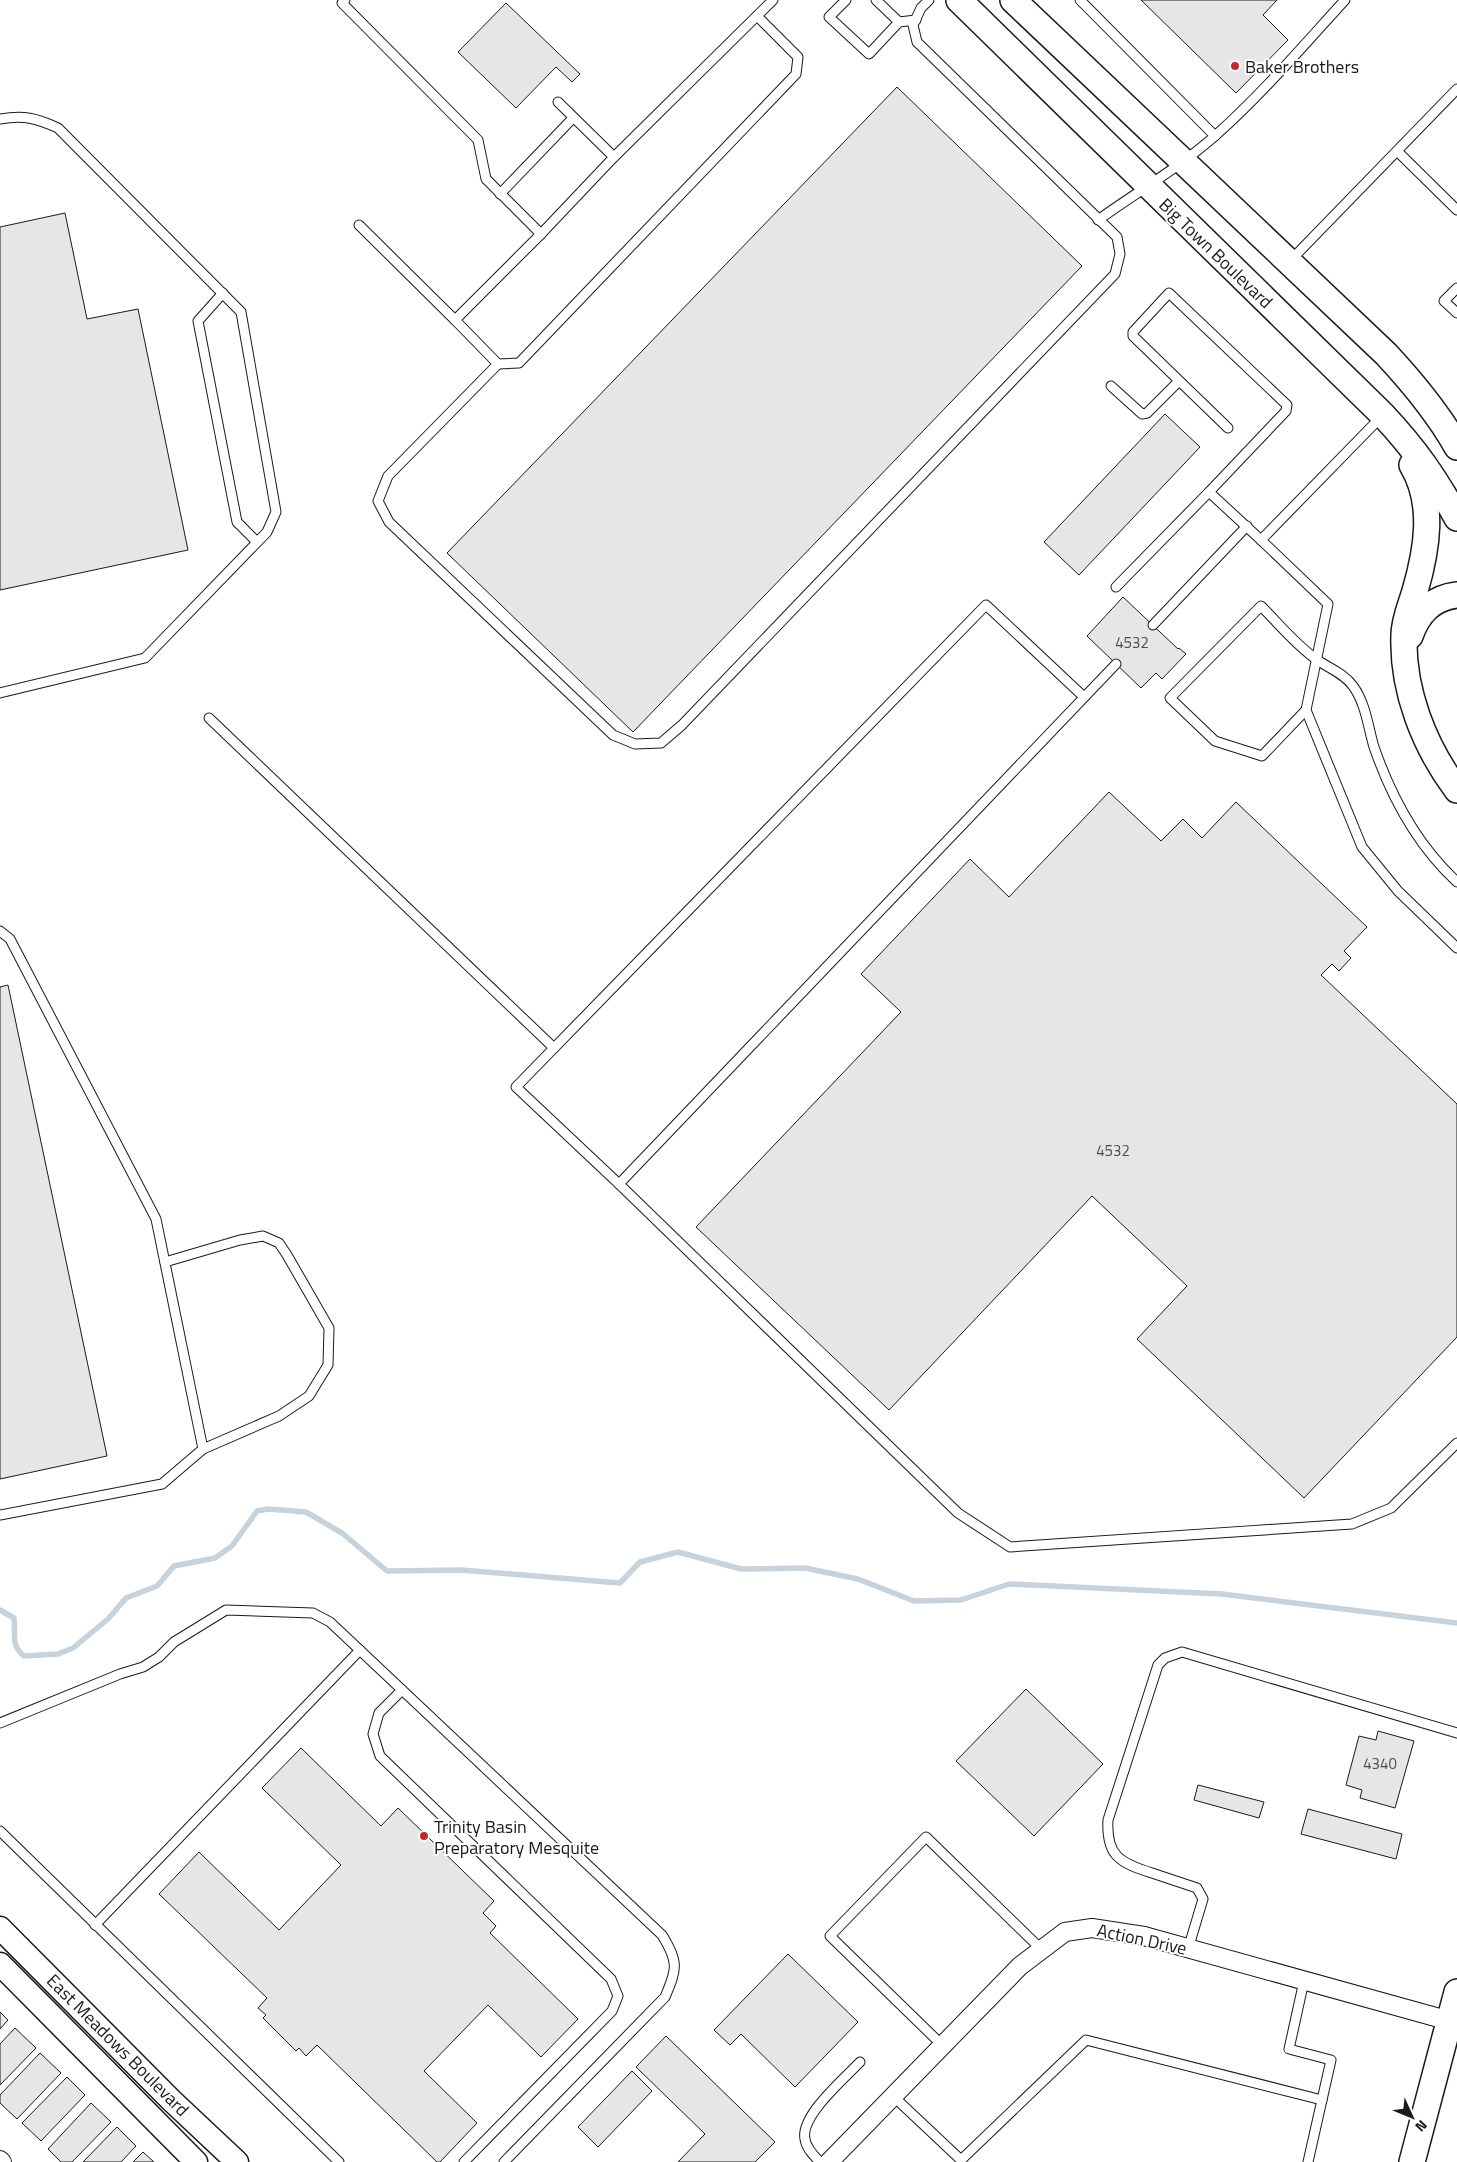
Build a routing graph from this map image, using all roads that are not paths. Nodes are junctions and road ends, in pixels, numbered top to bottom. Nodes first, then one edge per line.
1 (345, 0) edge
2 (773, 0) edge
3 (846, 0) edge
4 (876, 0) edge
5 (929, 0) edge
6 (959, 0) edge
7 (1080, 0) edge
8 (1345, 0) edge
9 (1016, 1) edge
10 (757, 16) junction
11 (916, 20) junction
12 (899, 22) junction
13 (1457, 89) edge
14 (558, 102) dead end
15 (574, 118) junction
16 (0, 120) edge
17 (1215, 136) junction
18 (1397, 151) junction
19 (614, 158) junction
20 (1183, 162) junction
21 (1147, 185) junction
22 (500, 194) junction
23 (1457, 210) edge
24 (1098, 220) junction
25 (359, 225) dead end
26 (541, 234) junction
27 (1289, 262) junction
28 (1457, 288) edge
29 (223, 293) junction
30 (1457, 313) edge
31 (455, 320) junction
32 (498, 364) junction
33 (1179, 381) junction
34 (1111, 386) dead end
35 (1415, 386) junction
36 (1384, 414) junction
37 (1228, 428) dead end
38 (1457, 447) edge
39 (1208, 492) junction
40 (1457, 518) edge
41 (1247, 526) junction
42 (1261, 540) junction
43 (257, 542) junction
44 (1116, 587) dead end
45 (1457, 595) edge
46 (1153, 625) dead end
47 (1405, 653) junction
48 (1316, 660) junction
49 (1116, 664) dead end
50 (0, 693) edge
51 (1084, 697) junction
52 (1306, 710) junction
53 (209, 718) dead end
54 (1457, 790) edge
55 (1457, 882) edge
56 (0, 931) edge
57 (1457, 948) edge
58 (554, 1048) junction
59 (619, 1184) junction
60 (165, 1262) junction
61 (1457, 1444) edge
62 (203, 1449) junction
63 (0, 1515) edge
64 (360, 1650) junction
65 (402, 1690) junction
66 (0, 1723) edge
67 (1457, 1733) edge
68 (0, 1831) edge
69 (96, 1925) junction
70 (0, 1928) edge
71 (1188, 1949) junction
72 (1041, 1950) junction
73 (0, 1964) edge
74 (1304, 1981) junction
75 (1457, 1992) edge
76 (1450, 2021) junction
77 (942, 2045) junction
78 (860, 2062) dead end
79 (893, 2096) junction
80 (1322, 2100) junction
81 (960, 2161) edge
82 (196, 2162) edge
83 (237, 2162) edge
84 (339, 2162) edge
85 (464, 2162) edge
86 (504, 2162) edge
87 (820, 2162) edge
88 (829, 2162) edge
89 (1308, 2162) edge
90 (1412, 2162) edge

1 - 22 lane
2 - 10 lane
3 - 12 lane
4 - 12 lane
5 - 11 lane
6 - 21 main road, Big Town Boulevard
7 - 17 lane
8 - 17 lane
9 - 20 main road
10 - 19 lane
10 - 32 lane
11 - 12 lane
11 - 24 lane
13 - 18 lane
14 - 15 lane
15 - 19 lane
15 - 22 lane
16 - 29 lane
17 - 20 lane
18 - 23 lane
18 - 27 lane
19 - 26 lane
20 - 21 lane
20 - 27 main road
21 - 24 lane
21 - 36 main road, Big Town Boulevard
22 - 26 lane
24 - 32 lane
25 - 31 lane
26 - 31 lane
27 - 35 main road
28 - 30 lane
29 - 43 lane
29 - 43 lane
31 - 32 lane
33 - 34 lane
33 - 37 lane
33 - 39 lane
35 - 36 main road
35 - 38 main road
36 - 40 main road, Big Town Boulevard
36 - 42 lane
36 - 47 main road
39 - 41 lane
39 - 44 lane
41 - 42 lane
41 - 46 lane
42 - 48 lane
43 - 50 lane
45 - 47 main road
47 - 54 main road
48 - 52 lane
48 - 52 lane
48 - 55 lane
49 - 51 lane
51 - 58 lane
51 - 59 lane
52 - 57 lane
53 - 58 lane
56 - 60 lane
58 - 59 lane
59 - 61 lane
60 - 62 lane
60 - 62 lane
62 - 63 lane
64 - 65 lane
64 - 66 lane
64 - 69 lane
65 - 85 lane
65 - 86 lane
67 - 71 lane
68 - 69 lane
69 - 84 lane
70 - 83 street, East Meadows Boulevard
71 - 72 street, Action Drive
71 - 74 street, Action Drive
72 - 77 street, Action Drive
72 - 77 lane
73 - 82 street, East Meadows Boulevard
74 - 76 street, Action Drive
74 - 80 lane
75 - 76 main road
76 - 90 main road
77 - 79 street, Action Drive
78 - 87 lane
79 - 81 lane
79 - 88 street, Action Drive
80 - 81 lane
80 - 89 lane

